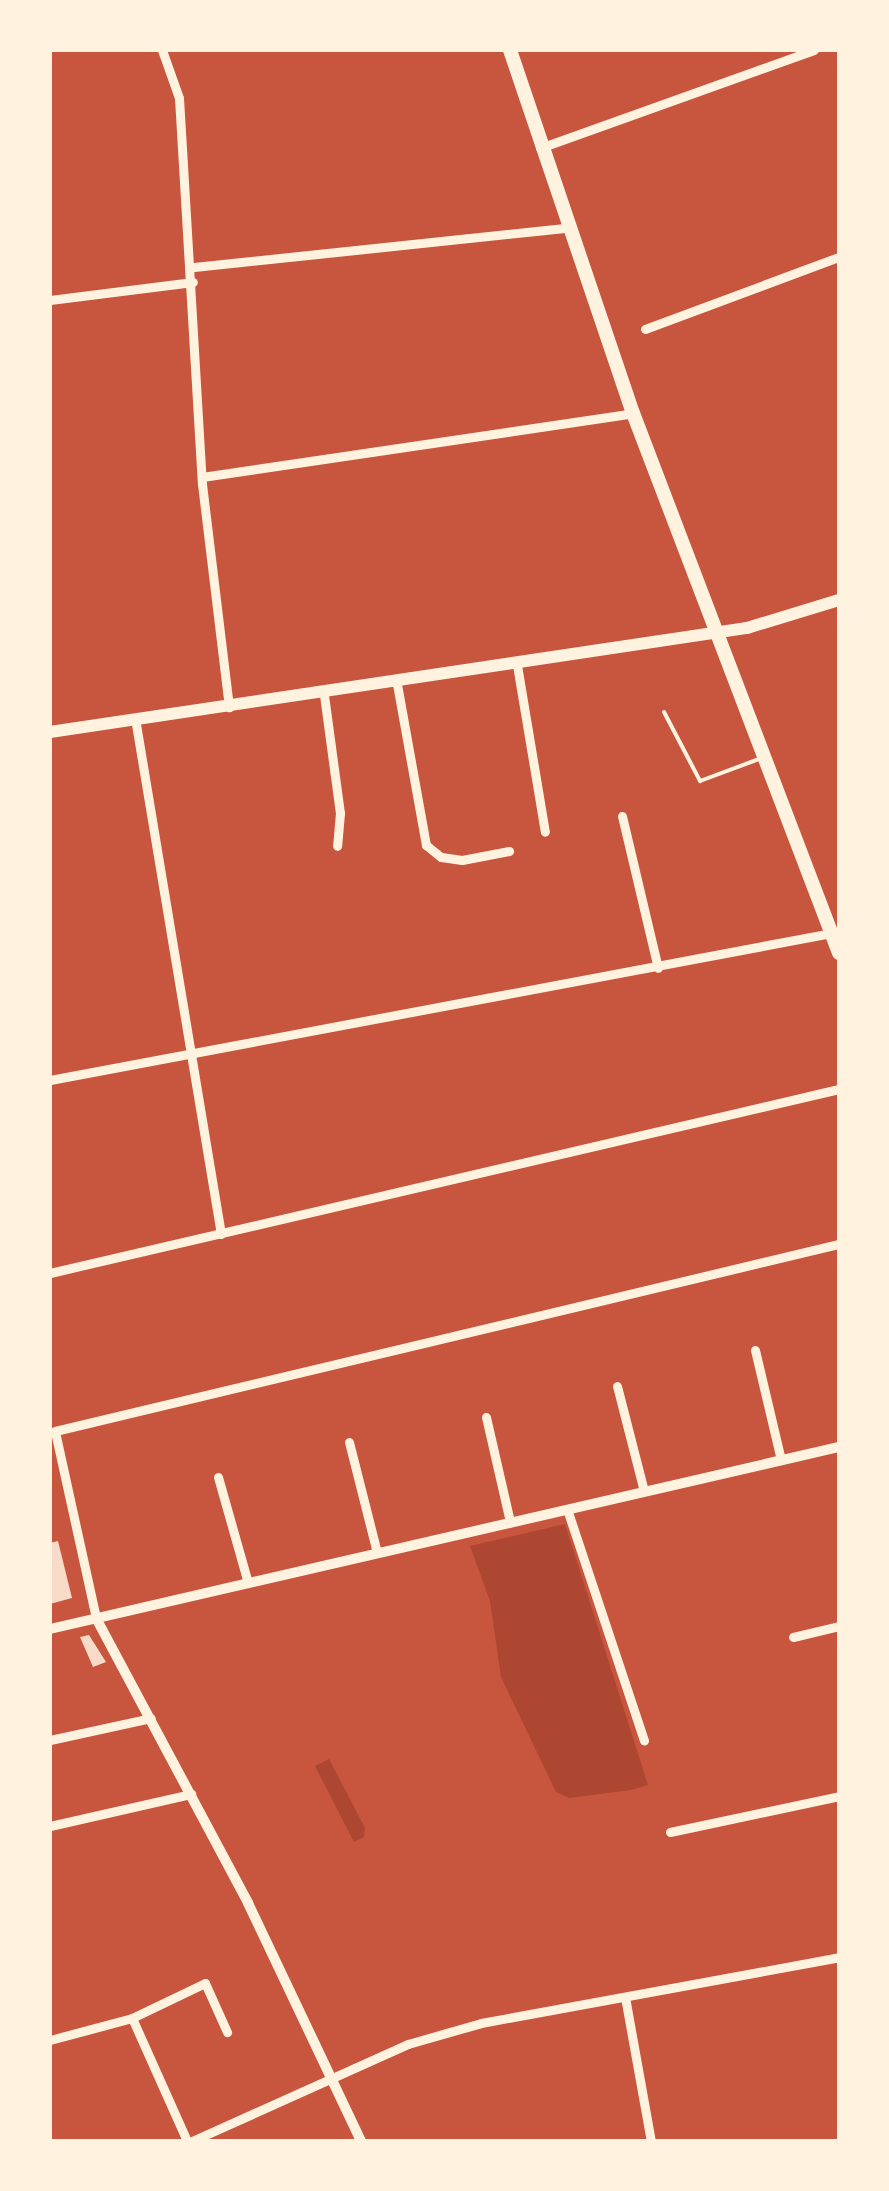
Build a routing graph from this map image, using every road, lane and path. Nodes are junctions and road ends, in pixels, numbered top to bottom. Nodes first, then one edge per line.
1 (162, 50) edge
2 (510, 50) edge
3 (814, 50) edge
4 (540, 148) junction
5 (567, 228) junction
6 (839, 256) edge
7 (194, 267) junction
8 (194, 282) junction
9 (50, 300) edge
10 (644, 330) dead end
11 (634, 413) junction
12 (202, 478) junction
13 (839, 600) edge
14 (719, 632) junction
15 (517, 664) junction
16 (397, 684) junction
17 (324, 695) junction
18 (229, 710) junction
19 (664, 712) dead end
20 (136, 724) junction
21 (50, 729) edge
22 (766, 757) junction
23 (622, 816) dead end
24 (544, 832) dead end
25 (337, 846) dead end
26 (508, 851) dead end
27 (832, 933) junction
28 (839, 953) edge
29 (658, 968) junction
30 (190, 1052) junction
31 (50, 1080) edge
32 (839, 1088) edge
33 (221, 1234) junction
34 (839, 1244) edge
35 (50, 1273) edge
36 (755, 1350) dead end
37 (617, 1386) dead end
38 (486, 1416) dead end
39 (348, 1442) dead end
40 (839, 1447) edge
41 (781, 1460) junction
42 (218, 1477) dead end
43 (644, 1492) junction
44 (567, 1509) junction
45 (510, 1522) junction
46 (377, 1553) junction
47 (248, 1583) junction
48 (96, 1618) junction
49 (839, 1626) edge
50 (50, 1629) edge
51 (792, 1638) dead end
52 (151, 1718) junction
53 (50, 1740) edge
54 (644, 1741) dead end
55 (191, 1794) junction
56 (839, 1796) edge
57 (50, 1826) edge
58 (670, 1832) dead end
59 (839, 1957) edge
60 (625, 1996) junction
61 (132, 2018) junction
62 (227, 2032) dead end
63 (50, 2040) edge
64 (334, 2078) junction
65 (189, 2141) edge
66 (361, 2141) edge
67 (651, 2141) edge

1 - 7 street
2 - 4 main road
3 - 4 street
4 - 5 main road
5 - 7 street
5 - 11 main road
6 - 10 street
7 - 8 street
8 - 9 street
8 - 12 street
11 - 12 street
11 - 14 main road
12 - 18 street
13 - 14 main road
14 - 15 main road
14 - 22 main road
15 - 16 main road
15 - 24 street
16 - 17 main road
16 - 26 street
17 - 18 main road
17 - 25 street
18 - 20 main road
19 - 22 lane
20 - 21 main road
20 - 30 street
22 - 27 main road
23 - 29 street
27 - 28 main road
27 - 29 street
29 - 30 street
30 - 31 street
30 - 33 street
32 - 33 street
33 - 35 street
34 - 48 street
36 - 41 street
37 - 43 street
38 - 45 street
39 - 46 street
40 - 41 street
41 - 43 street
42 - 47 street
43 - 44 street
44 - 45 street
44 - 54 street
45 - 46 street
46 - 47 street
47 - 48 street
48 - 50 street
48 - 52 street
49 - 51 street
52 - 53 street
52 - 55 street
55 - 57 street
55 - 64 street
56 - 58 street
59 - 60 street
60 - 64 street
60 - 67 street
61 - 62 street
61 - 63 street
61 - 65 street
64 - 65 street
64 - 66 street

